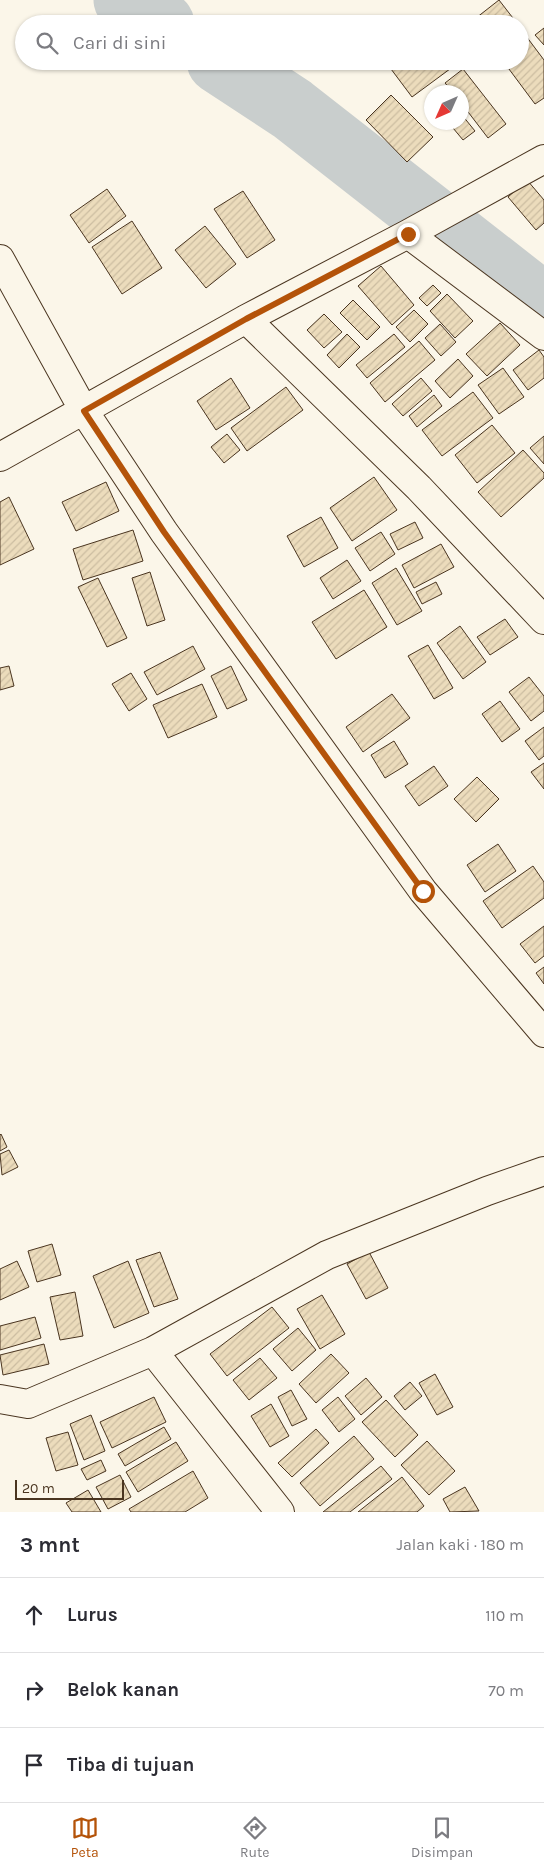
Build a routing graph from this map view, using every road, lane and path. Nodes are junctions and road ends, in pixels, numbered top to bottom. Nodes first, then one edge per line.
1 (544, 159) edge
2 (408, 234) junction
3 (0, 259) edge
4 (246, 319) junction
5 (544, 336) edge
6 (84, 411) junction
7 (0, 456) edge
8 (544, 620) edge
9 (544, 1033) edge
10 (544, 1171) edge
11 (153, 1351) junction
12 (0, 1399) edge
13 (280, 1512) edge

1 - 2 street
2 - 4 street
2 - 5 street
3 - 6 street
4 - 6 street
4 - 8 street
6 - 7 street
6 - 9 street
10 - 11 street
11 - 12 street
11 - 13 street

